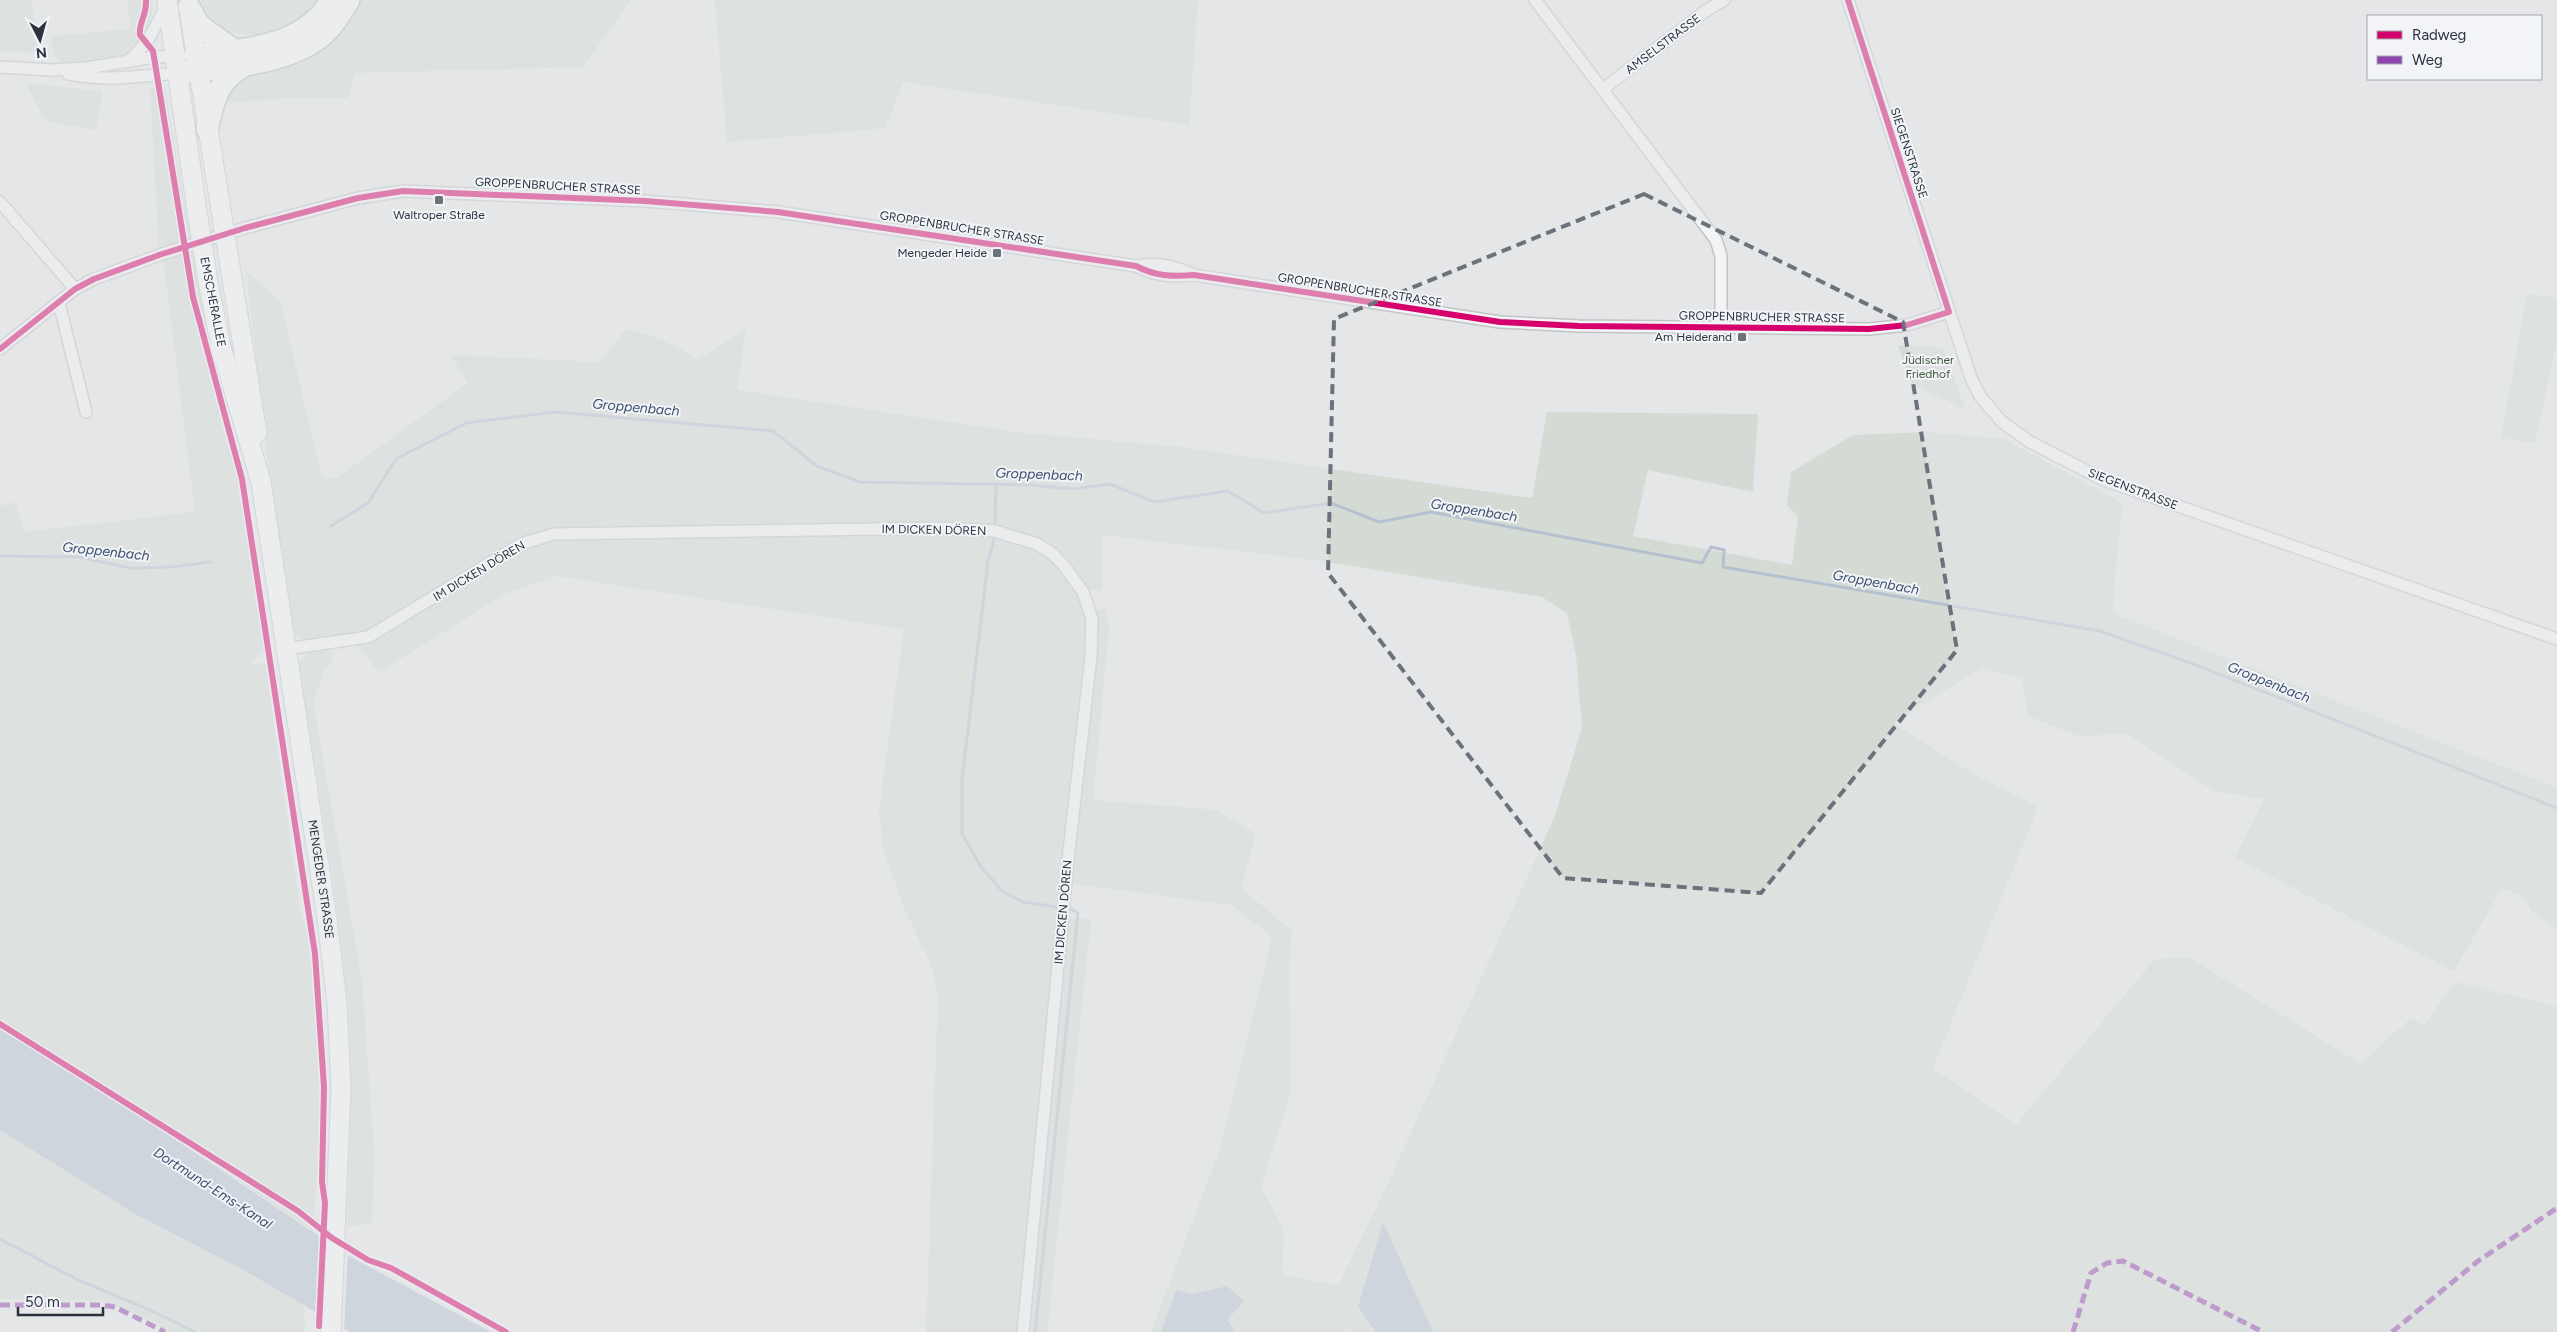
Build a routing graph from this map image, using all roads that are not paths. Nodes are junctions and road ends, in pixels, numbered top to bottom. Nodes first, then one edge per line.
1 (331, 0) edge
2 (349, 0) edge
3 (1535, 0) edge
4 (1724, 0) edge
5 (1848, 0) edge
6 (167, 2) edge
7 (188, 4) edge
8 (241, 57) junction
9 (128, 62) junction
10 (186, 64) junction
11 (0, 67) edge
12 (51, 70) junction
13 (1603, 89) junction
14 (207, 129) junction
15 (0, 202) edge
16 (75, 289) junction
17 (59, 303) junction
18 (1949, 312) junction
19 (1721, 327) junction
20 (0, 349) edge
21 (86, 412) dead end
22 (261, 482) junction
23 (268, 530) joint
24 (2557, 639) edge
25 (286, 649) junction
26 (331, 1332) edge
27 (1023, 1332) edge

1 - 8 highway
2 - 8 highway
3 - 13 street
4 - 13 street, AMSELSTRASSE
5 - 18 street, SIEGENSTRASSE
6 - 9 street
6 - 10 main road, EMSCHERALLEE
7 - 8 highway
7 - 10 main road, EMSCHERALLEE
8 - 10 highway
8 - 14 highway
9 - 10 street
9 - 12 street
10 - 12 street
10 - 14 main road, EMSCHERALLEE
10 - 22 main road, EMSCHERALLEE, bridge
11 - 12 street
13 - 19 street
14 - 22 main road, EMSCHERALLEE, bridge
15 - 16 street
16 - 17 street, GROPPENBRUCHER STRASSE
16 - 19 street, GROPPENBRUCHER STRASSE
17 - 20 street, GROPPENBRUCHER STRASSE
17 - 21 street
18 - 19 street, GROPPENBRUCHER STRASSE
18 - 24 street, SIEGENSTRASSE
22 - 23 main road, EMSCHERALLEE
23 - 25 main road, MENGEDER STRASSE
25 - 26 main road, MENGEDER STRASSE
25 - 27 street, IM DICKEN DÖREN

